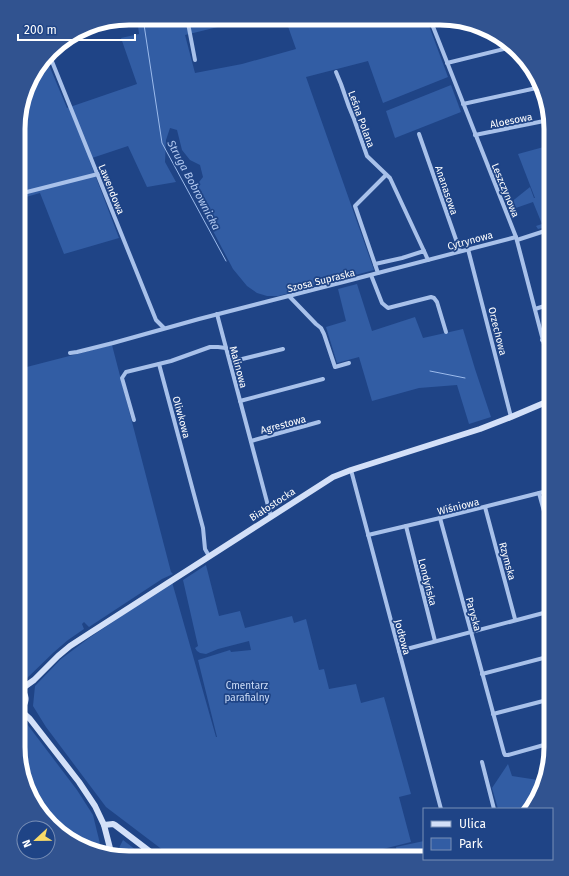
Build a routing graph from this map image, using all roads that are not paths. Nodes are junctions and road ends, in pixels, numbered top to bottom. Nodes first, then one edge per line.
1 (188, 25) edge
2 (432, 25) edge
3 (506, 48) edge
4 (51, 60) edge
5 (195, 60) dead end
6 (447, 63) junction
7 (336, 72) dead end
8 (536, 88) edge
9 (463, 104) junction
10 (544, 121) edge
11 (419, 134) dead end
12 (476, 135) junction
13 (98, 174) junction
14 (386, 175) junction
15 (25, 192) edge
16 (544, 231) edge
17 (516, 239) junction
18 (468, 249) junction
19 (424, 251) junction
20 (460, 251) junction
21 (428, 260) junction
22 (375, 264) junction
23 (378, 273) junction
24 (371, 275) junction
25 (289, 296) junction
26 (544, 306) edge
27 (535, 309) junction
28 (217, 314) junction
29 (164, 328) junction
30 (446, 332) dead end
31 (542, 340) joint
32 (544, 347) edge
33 (226, 348) junction
34 (283, 349) dead end
35 (70, 353) dead end
36 (230, 362) junction
37 (349, 363) dead end
38 (159, 364) junction
39 (323, 379) dead end
40 (240, 401) junction
41 (544, 403) edge
42 (511, 417) junction
43 (134, 420) dead end
44 (319, 422) dead end
45 (251, 441) junction
46 (350, 470) junction
47 (544, 492) edge
48 (539, 494) junction
49 (485, 507) junction
50 (544, 512) edge
51 (271, 517) junction
52 (440, 518) junction
53 (406, 526) junction
54 (368, 535) junction
55 (209, 556) junction
56 (544, 613) edge
57 (515, 620) junction
58 (471, 632) junction
59 (435, 642) junction
60 (399, 651) junction
61 (544, 658) edge
62 (482, 674) junction
63 (25, 688) edge
64 (544, 701) edge
65 (25, 713) edge
66 (493, 714) junction
67 (544, 745) edge
68 (482, 762) dead end
69 (441, 808) edge
70 (494, 808) edge
71 (104, 825) junction
72 (110, 849) edge
73 (149, 851) edge

1 - 5 street
2 - 6 street, Leszczynowa
3 - 6 street
4 - 13 street, Lawendowa
6 - 9 street, Leszczynowa
7 - 14 street, Leśna Polana
8 - 9 street
9 - 12 street, Leszczynowa
10 - 12 street, Aloesowa
11 - 20 street, Ananasowa
12 - 17 street, Leszczynowa
13 - 15 street
13 - 29 street, Lawendowa
14 - 19 street, Leśna Polana
14 - 22 street
16 - 17 street, Cytrynowa
17 - 18 street, Cytrynowa
17 - 27 street, Leszczynowa
18 - 20 street, Cytrynowa
18 - 42 street, Orzechowa
19 - 21 street, Leśna Polana
19 - 22 street
20 - 21 street, Cytrynowa
21 - 23 street, Szosa Supraska
22 - 23 street
23 - 24 street, Szosa Supraska
24 - 25 street, Szosa Supraska
24 - 30 street
25 - 28 street, Szosa Supraska
25 - 37 street
26 - 27 street
27 - 31 street, Leszczynowa
28 - 29 street
28 - 33 street, Malinowa
29 - 35 street
31 - 32 street, Leszczynowa
33 - 36 street, Malinowa
33 - 38 street
34 - 36 street
36 - 40 street, Malinowa
38 - 43 street
38 - 55 street, Oliwkowa
39 - 40 street
40 - 45 street, Malinowa
41 - 42 street, Białostocka
42 - 46 street, Białostocka
44 - 45 street, Agrestowa
45 - 51 street, Malinowa
46 - 51 street, Białostocka
46 - 54 street, Jodłowa
47 - 48 street, Wiśniowa
48 - 49 street, Wiśniowa
48 - 50 street
49 - 52 street, Wiśniowa
49 - 57 street, Rzymska
51 - 55 street, Białostocka
52 - 53 street, Wiśniowa
52 - 58 street, Paryska
53 - 54 street, Wiśniowa
53 - 59 street, Londyńska
54 - 60 street, Jodłowa
55 - 63 street, Białostocka
56 - 57 street
57 - 58 street
58 - 59 street
58 - 62 street, Paryska
59 - 60 street
60 - 69 street, Jodłowa
61 - 62 street
62 - 66 street, Paryska
64 - 66 street
65 - 71 street
66 - 67 street, Paryska
68 - 70 street
71 - 72 street
71 - 73 street

